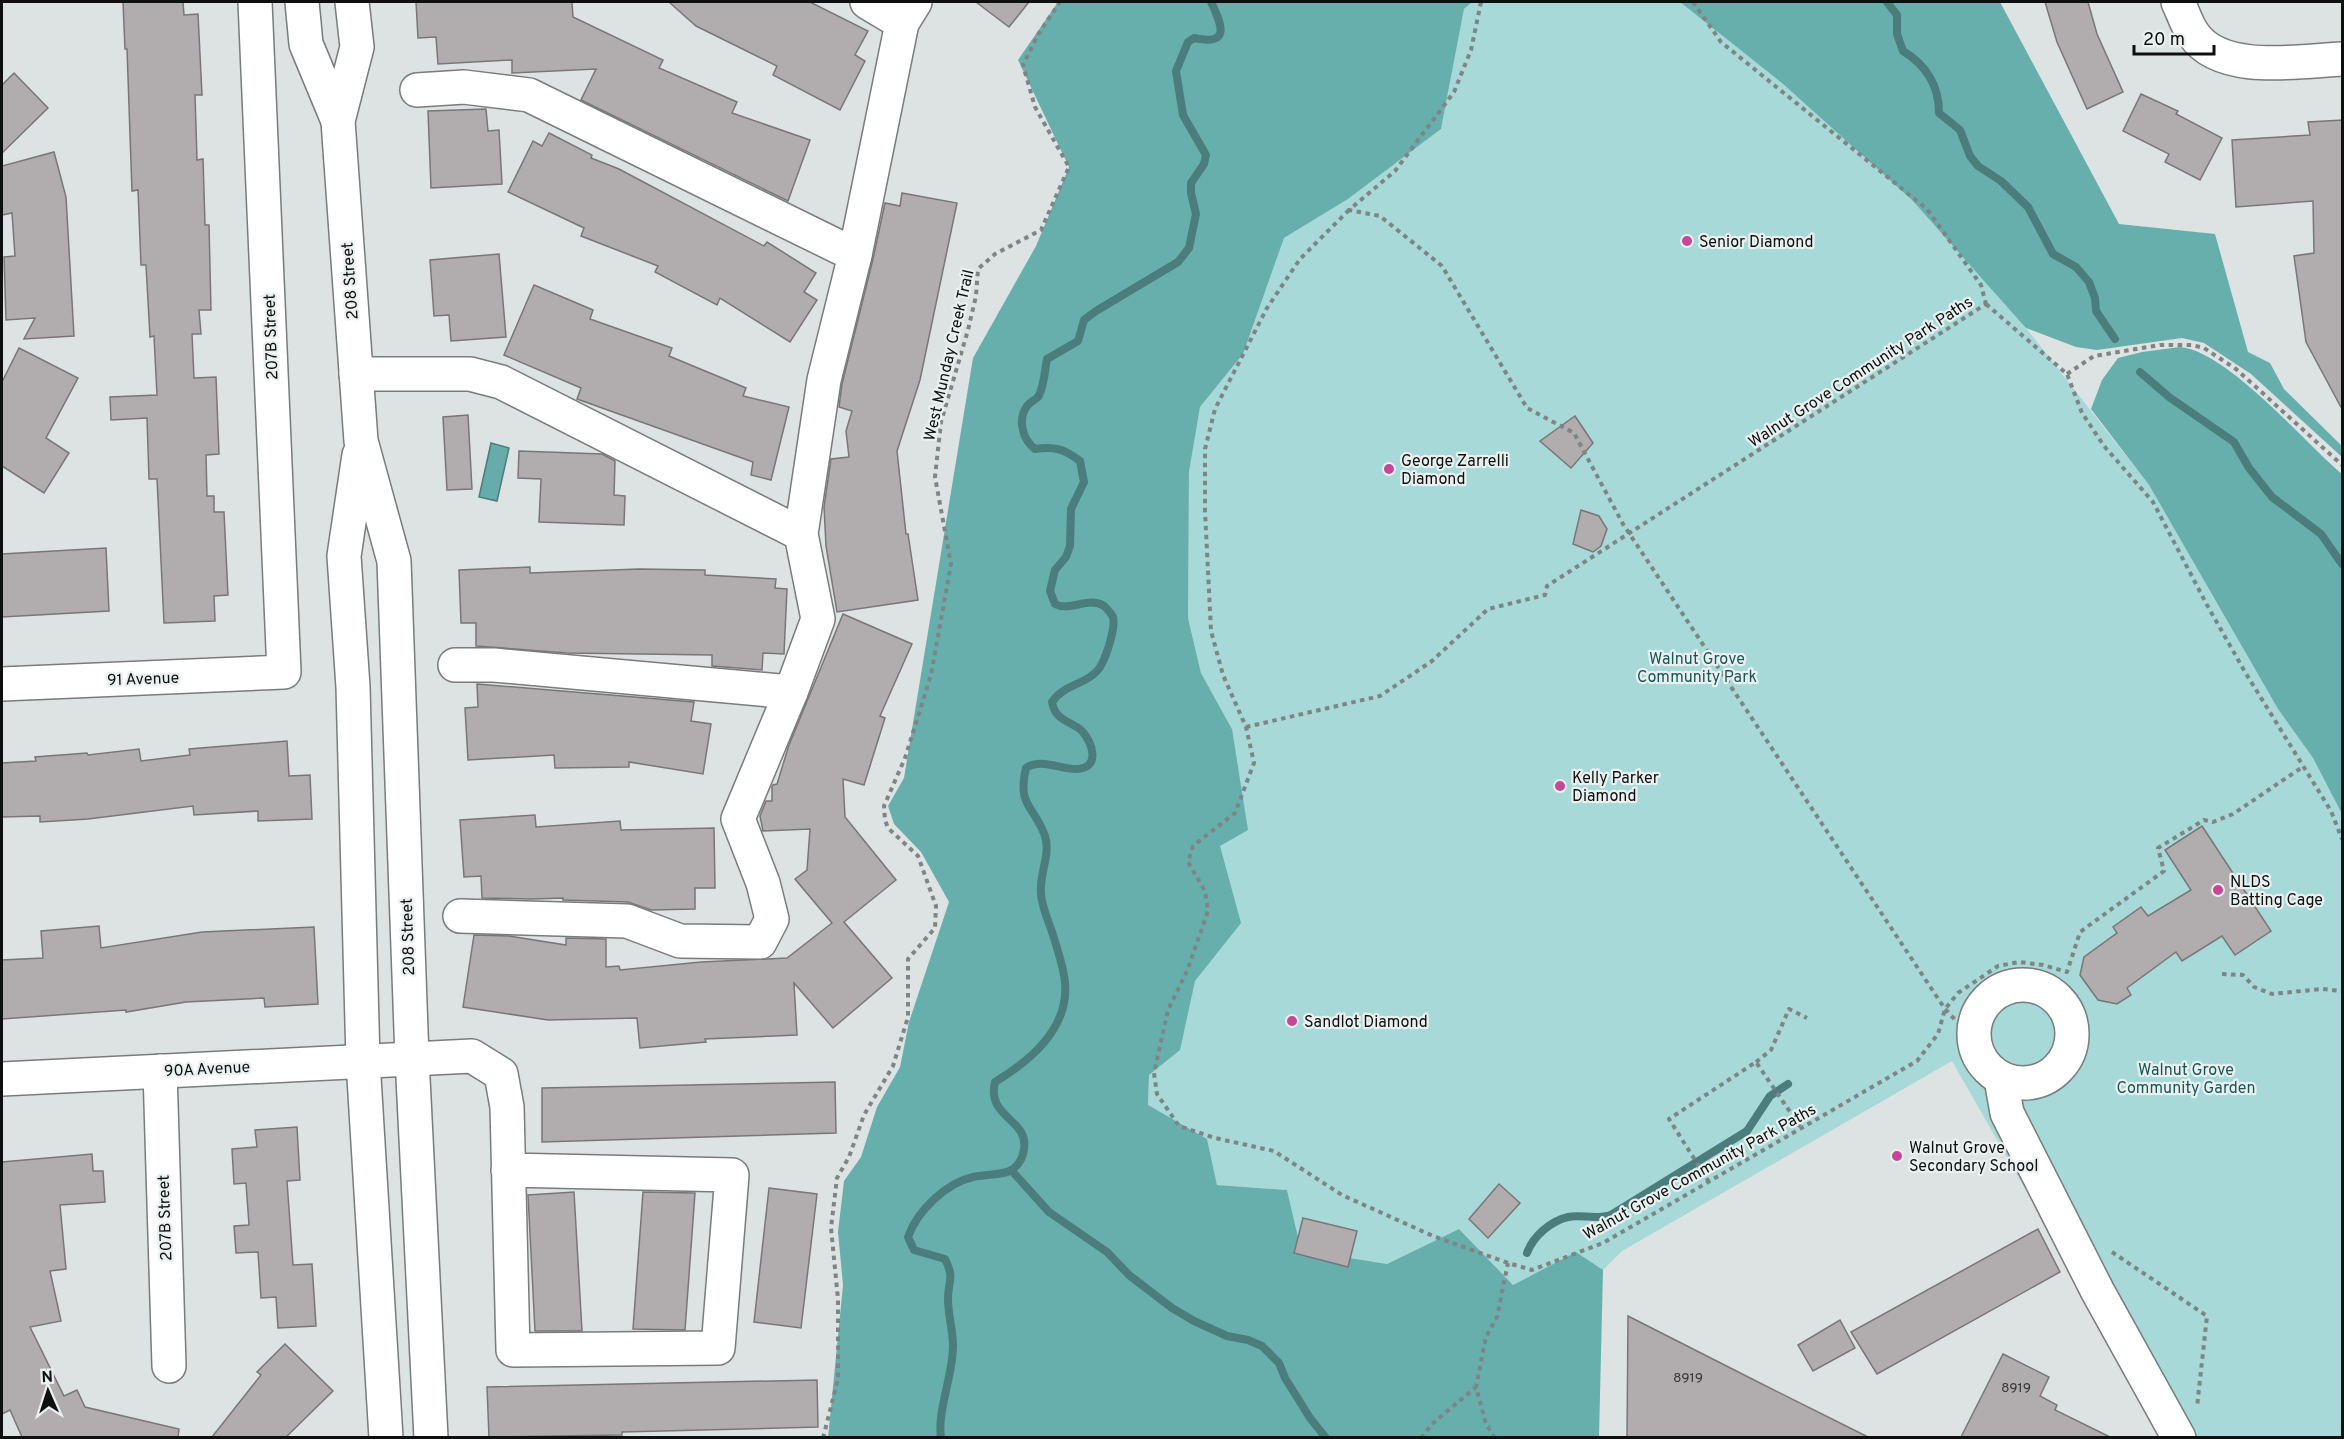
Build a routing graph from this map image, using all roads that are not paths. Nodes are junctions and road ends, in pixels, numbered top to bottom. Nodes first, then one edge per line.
1 (255, 2) edge
2 (302, 2) edge
3 (352, 2) edge
4 (867, 2) edge
5 (2178, 2) edge
6 (908, 12) edge
7 (2343, 59) edge
8 (417, 90) dead end
9 (338, 121) junction
10 (855, 255) junction
11 (356, 374) junction
12 (361, 441) junction
13 (801, 534) junction
14 (455, 665) dead end
15 (284, 672) joint
16 (2, 684) edge
17 (791, 692) junction
18 (460, 916) dead end
19 (412, 1058) junction
20 (363, 1061) junction
21 (160, 1071) junction
22 (2001, 1078) junction
23 (2, 1079) edge
24 (508, 1170) junction
25 (169, 1366) dead end
26 (2188, 1426) edge
27 (386, 1437) edge
28 (431, 1437) edge

1 - 15 main road, 207B Street
2 - 9 main road, 208 Street
3 - 9 main road, 208 Street
4 - 6 main road
5 - 7 main road
6 - 10 main road
8 - 10 main road
9 - 11 main road, 208 Street
10 - 13 main road
11 - 12 main road, 208 Street
11 - 13 main road
12 - 19 main road, 208 Street
12 - 20 main road, 208 Street
13 - 17 main road
14 - 17 main road
15 - 16 main road, 91 Avenue
17 - 18 main road
19 - 20 main road, 90A Avenue
19 - 24 main road, 90A Avenue
19 - 28 main road, 208 Street
20 - 21 main road, 90A Avenue
20 - 27 main road, 208 Street
21 - 23 main road, 90A Avenue
21 - 25 main road, 207B Street
22 - 22 main road
22 - 26 main road
24 - 24 main road

